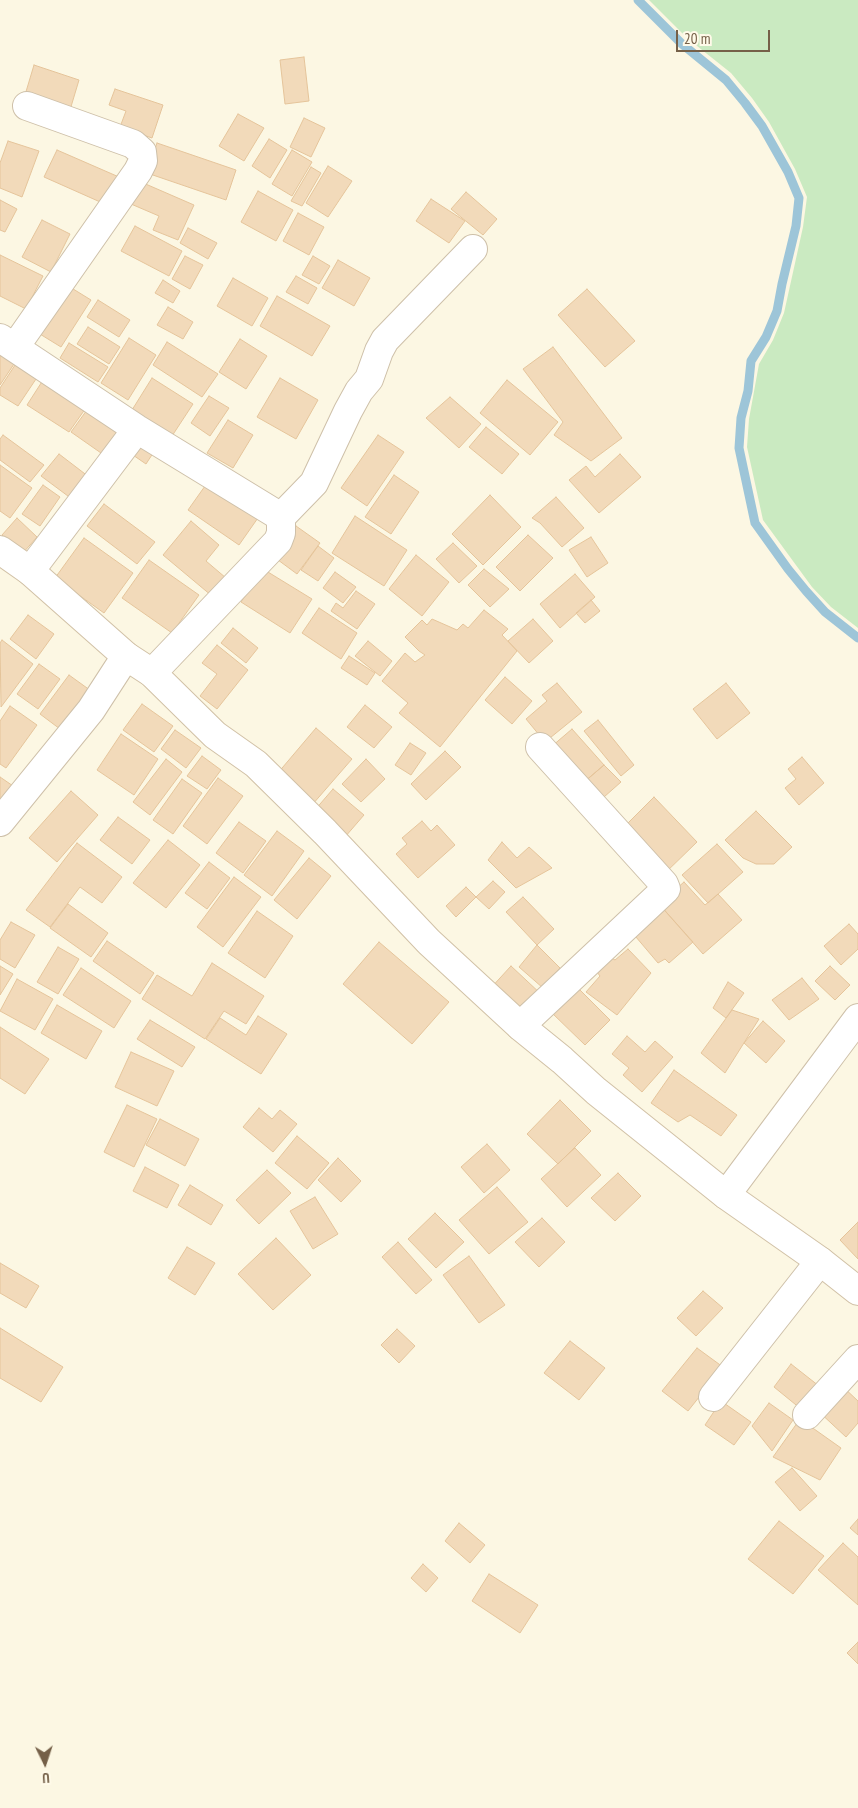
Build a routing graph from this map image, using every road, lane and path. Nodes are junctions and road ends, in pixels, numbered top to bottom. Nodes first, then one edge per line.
1 (27, 106) dead end
2 (473, 249) dead end
3 (7, 342) edge
4 (137, 429) junction
5 (281, 517) junction
6 (0, 550) edge
7 (30, 570) junction
8 (126, 656) junction
9 (152, 673) junction
10 (540, 746) dead end
11 (0, 822) edge
12 (858, 1018) edge
13 (520, 1026) junction
14 (726, 1195) junction
15 (820, 1261) junction
16 (858, 1291) edge
17 (858, 1359) edge
18 (713, 1397) dead end
19 (808, 1415) dead end

1 - 3 street
2 - 5 street
3 - 4 street
4 - 5 street
4 - 7 street
5 - 9 street
6 - 7 street
7 - 8 street
8 - 9 street
8 - 11 street
9 - 13 street
10 - 13 street
12 - 14 street
13 - 14 street
14 - 15 street
15 - 16 street
15 - 18 street
17 - 19 street

